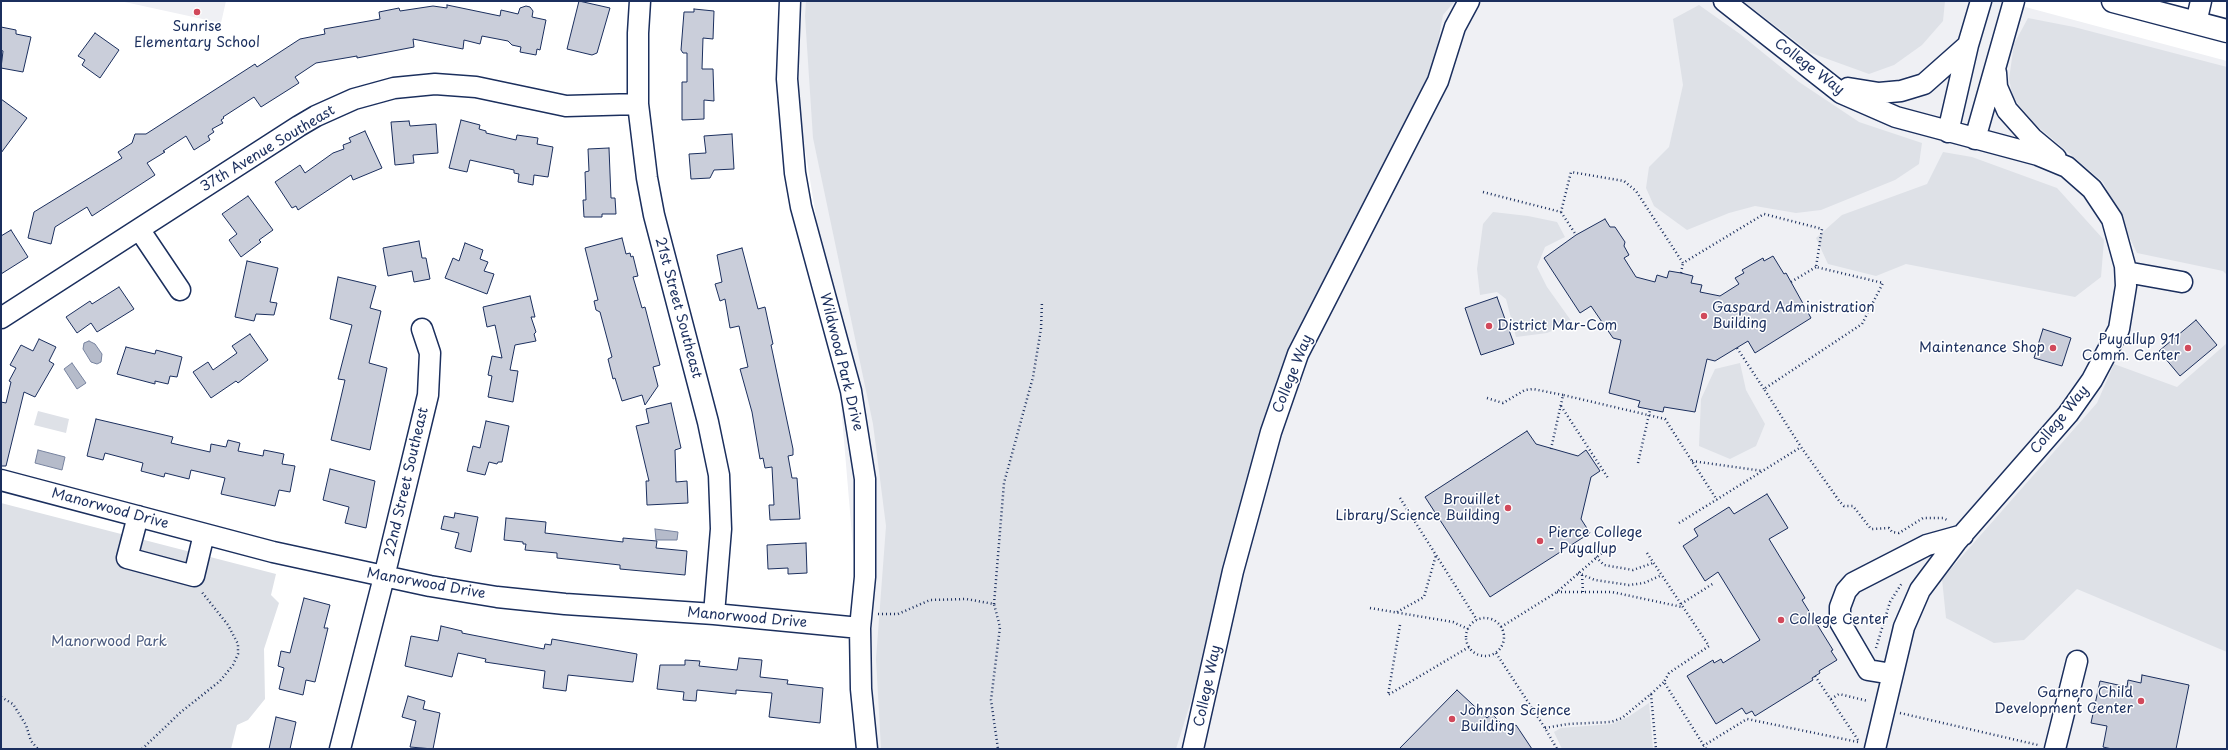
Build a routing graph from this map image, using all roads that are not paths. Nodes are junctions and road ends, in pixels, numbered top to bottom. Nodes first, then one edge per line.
1 (640, 1) edge
2 (790, 1) edge
3 (1469, 1) edge
4 (1724, 1) edge
5 (1981, 1) edge
6 (2014, 1) edge
7 (2113, 1) edge
8 (2201, 1) edge
9 (2196, 23) junction
10 (2227, 31) edge
11 (1968, 45) junction
12 (1997, 61) junction
13 (1822, 79) junction
14 (638, 104) junction
15 (1948, 132) junction
16 (1975, 139) junction
17 (2066, 166) junction
18 (139, 229) junction
19 (2126, 272) junction
20 (2182, 282) dead end
21 (180, 290) dead end
22 (1, 318) edge
23 (422, 329) dead end
24 (1, 480) edge
25 (138, 516) junction
26 (204, 534) junction
27 (1963, 534) junction
28 (384, 577) junction
29 (714, 614) junction
30 (861, 621) junction
31 (2077, 660) dead end
32 (1883, 673) junction
33 (1865, 742) edge
34 (2051, 748) edge
35 (340, 749) edge
36 (867, 749) edge
37 (1193, 749) edge

1 - 14 street, 21st Street Southeast
2 - 30 street, Wildwood Park Drive
3 - 37 street, College Way
4 - 13 street, College Way
5 - 11 street
6 - 12 street
7 - 9 main road
8 - 9 street
9 - 10 main road
11 - 13 street
11 - 15 street
12 - 16 street
12 - 17 street
13 - 15 street, College Way
14 - 18 street, 37th Avenue Southeast
14 - 29 street, 21st Street Southeast
15 - 16 street, College Way
16 - 17 street, College Way
17 - 19 street, College Way
18 - 21 street
18 - 22 street, 37th Avenue Southeast
19 - 20 street
19 - 27 street, College Way
23 - 28 street, 22nd Street Southeast
24 - 25 street, Manorwood Drive
25 - 26 street, Manorwood Drive
25 - 26 street
26 - 28 street, Manorwood Drive
27 - 32 street, College Way
27 - 32 street
28 - 29 street, Manorwood Drive
28 - 35 street, 22nd Street Southeast
29 - 30 street, Manorwood Drive
30 - 36 street, Wildwood Park Drive
31 - 34 street
32 - 33 street, College Way

